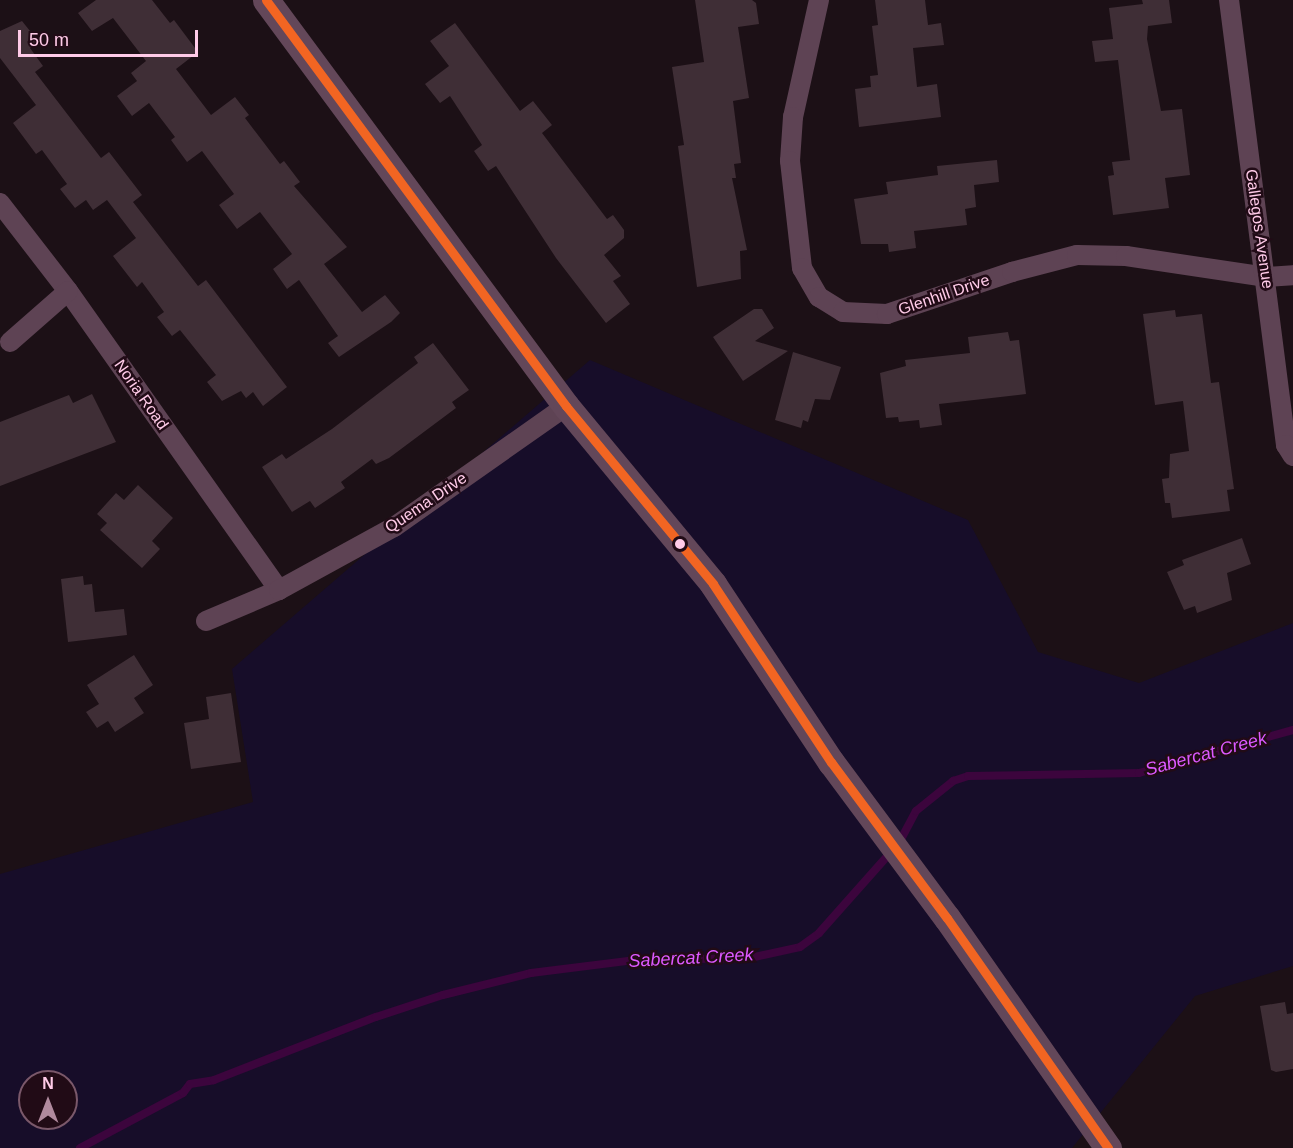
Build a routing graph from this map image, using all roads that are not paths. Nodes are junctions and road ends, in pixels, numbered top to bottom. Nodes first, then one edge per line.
1 (266, 0) edge
2 (819, 0) edge
3 (1229, 0) edge
4 (0, 203) edge
5 (1293, 275) edge
6 (1266, 278) junction
7 (68, 291) junction
8 (10, 342) dead end
9 (566, 406) junction
10 (1293, 456) edge
11 (279, 590) junction
12 (206, 621) dead end
13 (1108, 1148) edge

1 - 9 main road
2 - 6 street, Glenhill Drive
3 - 6 street, Gallegos Avenue
4 - 7 street, Noria Road
5 - 6 street, Glenhill Drive
6 - 10 street, Gallegos Avenue
7 - 8 street
7 - 11 street, Noria Road
9 - 11 street, Quema Drive
9 - 13 main road
11 - 12 street, Quema Drive

